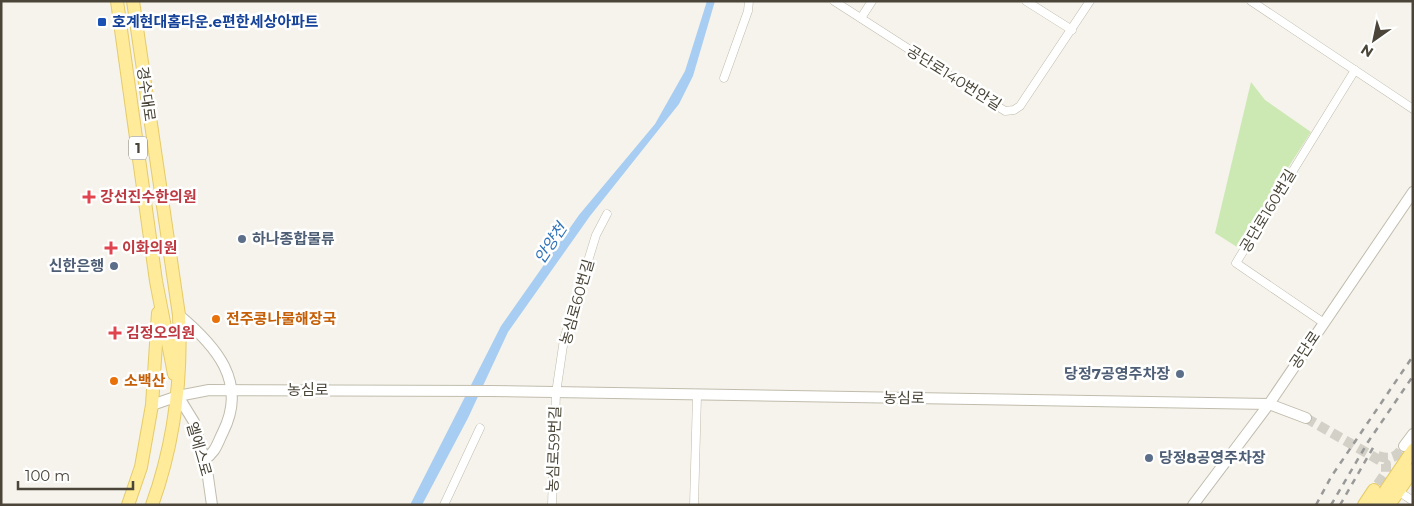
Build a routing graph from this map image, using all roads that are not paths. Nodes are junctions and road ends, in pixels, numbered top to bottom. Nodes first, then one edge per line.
1 (116, 1) edge
2 (133, 1) edge
3 (749, 1) edge
4 (834, 1) edge
5 (872, 1) edge
6 (1026, 1) edge
7 (1090, 1) edge
8 (1252, 1) edge
9 (861, 18) junction
10 (1072, 30) junction
11 (1355, 70) junction
12 (724, 78) dead end
13 (1413, 109) edge
14 (1413, 192) edge
15 (607, 214) dead end
16 (159, 295) junction
17 (179, 315) junction
18 (1324, 323) junction
19 (232, 391) junction
20 (556, 393) junction
21 (178, 396) junction
22 (697, 396) junction
23 (1269, 404) junction
24 (152, 405) junction
25 (1306, 418) tunnel mouth
26 (480, 428) dead end
27 (1413, 434) edge
28 (1408, 448) edge
29 (204, 460) junction
30 (1413, 470) edge
31 (1374, 490) tunnel mouth
32 (1398, 491) junction
33 (1413, 500) edge
34 (128, 505) edge
35 (152, 505) edge
36 (212, 505) edge
37 (444, 505) edge
38 (552, 505) edge
39 (694, 505) edge
40 (1193, 505) edge
41 (1364, 505) edge
42 (1376, 505) edge
43 (1389, 505) edge

1 - 16 main road, 경수대로 / 1
2 - 17 main road, 경수대로 / 1
3 - 12 street
4 - 9 street, 공단로140번안길
5 - 9 street
6 - 10 street
7 - 10 street, 공단로140번안길
8 - 11 street
9 - 10 street, 공단로140번안길
11 - 13 street
11 - 18 street, 공단로160번길
14 - 18 street, 공단로
15 - 20 street, 농심로60번길
16 - 21 main road, 경수대로
16 - 24 main road, 경수대로 / 1
17 - 19 street
17 - 21 main road, 경수대로 / 1
18 - 23 street, 공단로
19 - 20 street, 농심로
19 - 21 street, 농심로
19 - 29 street
20 - 22 street, 농심로
20 - 38 street, 농심로59번길
21 - 24 street, 농심로
21 - 29 street, 엘에스로
21 - 35 main road, 경수대로 / 1
22 - 23 street, 농심로
22 - 39 street
23 - 25 street, 농심로
23 - 40 street, 공단로
24 - 34 main road, 경수대로 / 1
26 - 37 street
27 - 28 street
28 - 42 main road
29 - 36 street, 엘에스로
30 - 32 main road
31 - 41 main road
32 - 33 street
32 - 43 main road

